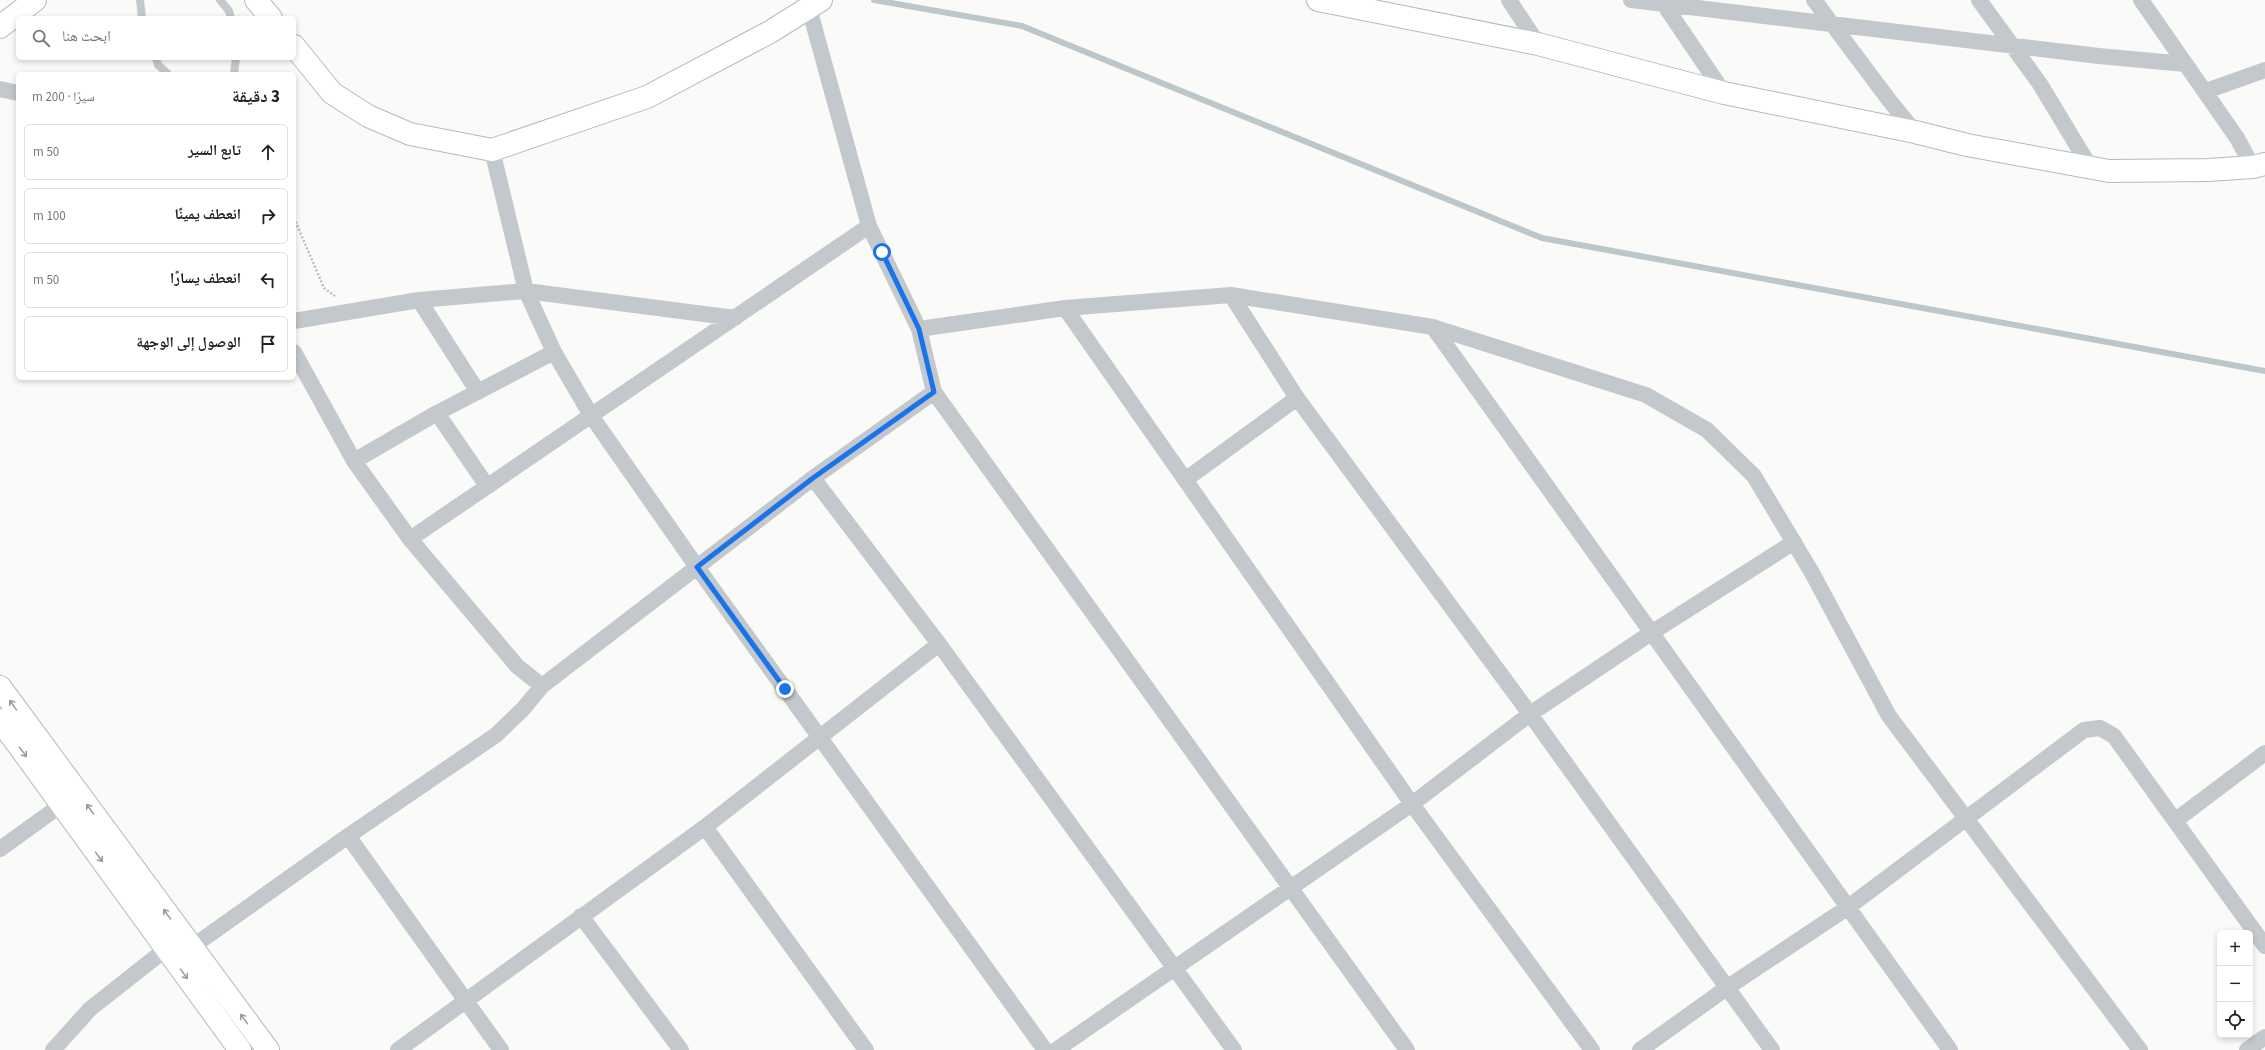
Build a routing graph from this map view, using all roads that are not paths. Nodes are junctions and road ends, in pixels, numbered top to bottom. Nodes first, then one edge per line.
1 (35, 0) edge
2 (140, 0) edge
3 (220, 0) edge
4 (256, 0) edge
5 (1318, 0) edge
6 (1509, 0) edge
7 (1631, 0) edge
8 (1814, 0) edge
9 (1979, 0) edge
10 (2141, 0) edge
11 (1663, 2) edge
12 (815, 4) edge
13 (142, 16) edge
14 (230, 16) edge
15 (269, 16) edge
16 (1833, 25) junction
17 (0, 27) edge
18 (1538, 44) junction
19 (2012, 45) junction
20 (296, 48) edge
21 (157, 60) edge
22 (236, 60) edge
23 (2185, 64) junction
24 (2265, 70) edge
25 (166, 72) edge
26 (234, 72) edge
27 (0, 89) edge
28 (2206, 92) junction
29 (16, 93) edge
30 (1724, 93) junction
31 (1915, 132) junction
32 (492, 150) junction
33 (2259, 166) edge
34 (2090, 167) junction
35 (869, 226) junction
36 (526, 291) junction
37 (1231, 295) junction
38 (419, 300) junction
39 (1064, 308) junction
40 (735, 318) junction
41 (296, 321) edge
42 (1433, 327) junction
43 (919, 329) junction
44 (554, 352) junction
45 (296, 356) edge
46 (478, 392) junction
47 (934, 392) junction
48 (1297, 398) junction
49 (437, 413) junction
50 (592, 417) junction
51 (354, 461) junction
52 (813, 478) junction
53 (1185, 480) junction
54 (487, 486) junction
55 (410, 539) junction
56 (1794, 542) junction
57 (697, 567) junction
58 (1651, 633) junction
59 (939, 644) junction
60 (542, 686) junction
61 (0, 687) edge
62 (1530, 714) junction
63 (0, 720) edge
64 (820, 737) junction
65 (2265, 753) edge
66 (1412, 804) junction
67 (61, 805) junction
68 (1966, 818) junction
69 (2176, 820) junction
70 (705, 827) junction
71 (348, 836) junction
72 (0, 849) edge
73 (1291, 888) junction
74 (1847, 908) junction
75 (581, 916) junction
76 (2265, 946) edge
77 (192, 948) junction
78 (166, 949) junction
79 (1176, 968) junction
80 (1728, 987) junction
81 (464, 1000) junction
82 (2265, 1037) edge
83 (53, 1050) edge
84 (240, 1050) edge
85 (268, 1050) edge
86 (398, 1050) edge
87 (501, 1050) edge
88 (681, 1050) edge
89 (866, 1050) edge
90 (1045, 1050) edge
91 (1056, 1050) edge
92 (1234, 1050) edge
93 (1407, 1050) edge
94 (1592, 1050) edge
95 (1640, 1050) edge
96 (1772, 1050) edge
97 (1950, 1050) edge
98 (2140, 1050) edge
99 (2247, 1050) edge

1 - 17 street
2 - 13 lane
3 - 14 lane
4 - 15 street
5 - 18 street
6 - 18 street
7 - 11 street
8 - 16 street
9 - 19 street
10 - 23 street
11 - 16 street
11 - 30 street
12 - 32 street
12 - 35 street
16 - 19 street
16 - 31 street
18 - 30 street
19 - 23 street
19 - 34 street
20 - 32 street
21 - 25 lane
22 - 26 lane
23 - 28 street
24 - 28 street
27 - 29 street
28 - 33 street
30 - 31 street
31 - 34 street
32 - 36 street
33 - 34 street
35 - 40 street
35 - 43 street
36 - 38 street
36 - 40 street
36 - 44 street
37 - 39 street
37 - 42 street
37 - 48 street
38 - 41 street
38 - 46 street
39 - 43 street
39 - 53 street
40 - 50 street
42 - 56 street
42 - 58 street
43 - 47 street
44 - 46 street
44 - 50 street
45 - 51 street
46 - 49 street
47 - 52 street
47 - 73 street
48 - 53 street
48 - 62 street
49 - 51 street
49 - 54 street
50 - 54 street
50 - 57 street
51 - 55 street
52 - 57 street
52 - 59 street
53 - 66 street
54 - 55 street
55 - 60 street
56 - 58 street
56 - 68 street
57 - 60 street
57 - 64 street
58 - 62 street
58 - 74 street
59 - 64 street
59 - 79 street
60 - 71 street
77 -> 61 street
62 - 66 street
62 - 80 street
63 -> 67 street
64 - 70 street
64 - 90 street
65 - 69 street
66 - 73 street
66 - 94 street
67 - 72 street
67 -> 78 street
68 - 69 street
68 - 74 street
68 - 98 street
69 - 76 street
70 - 75 street
70 - 89 street
71 - 77 street
71 - 81 street
73 - 79 street
73 - 93 street
74 - 80 street
74 - 97 street
75 - 81 street
75 - 88 street
85 -> 77 street
78 - 83 street
78 -> 84 street
79 - 91 street
79 - 92 street
80 - 95 street
80 - 96 street
81 - 86 street
81 - 87 street
82 - 99 street

